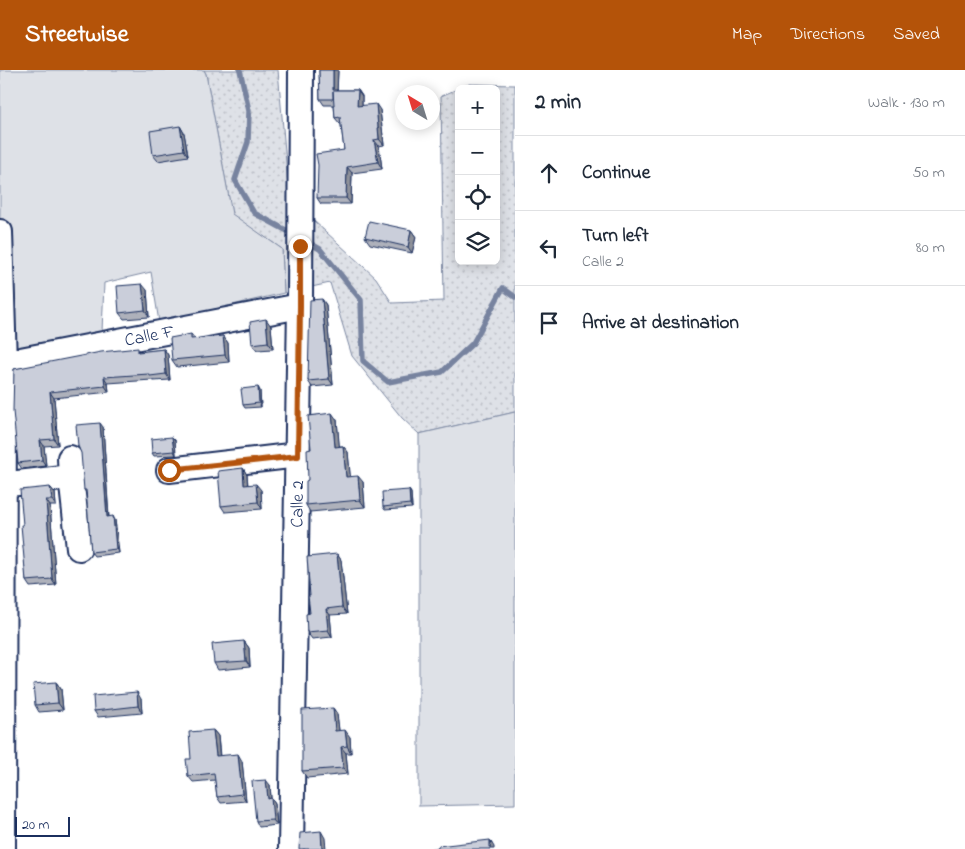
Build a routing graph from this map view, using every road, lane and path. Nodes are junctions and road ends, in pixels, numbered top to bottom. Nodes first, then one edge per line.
1 (300, 70) edge
2 (0, 232) edge
3 (300, 306) junction
4 (2, 363) edge
5 (298, 456) junction
6 (169, 470) dead end
7 (2, 485) edge
8 (79, 548) dead end
9 (3, 849) edge
10 (291, 849) edge

1 - 3 street, Calle 2
2 - 4 street
3 - 4 street, Calle F
3 - 5 street, Calle 2
4 - 7 street
5 - 6 street
5 - 10 street, Calle 2
7 - 8 street
7 - 9 street

